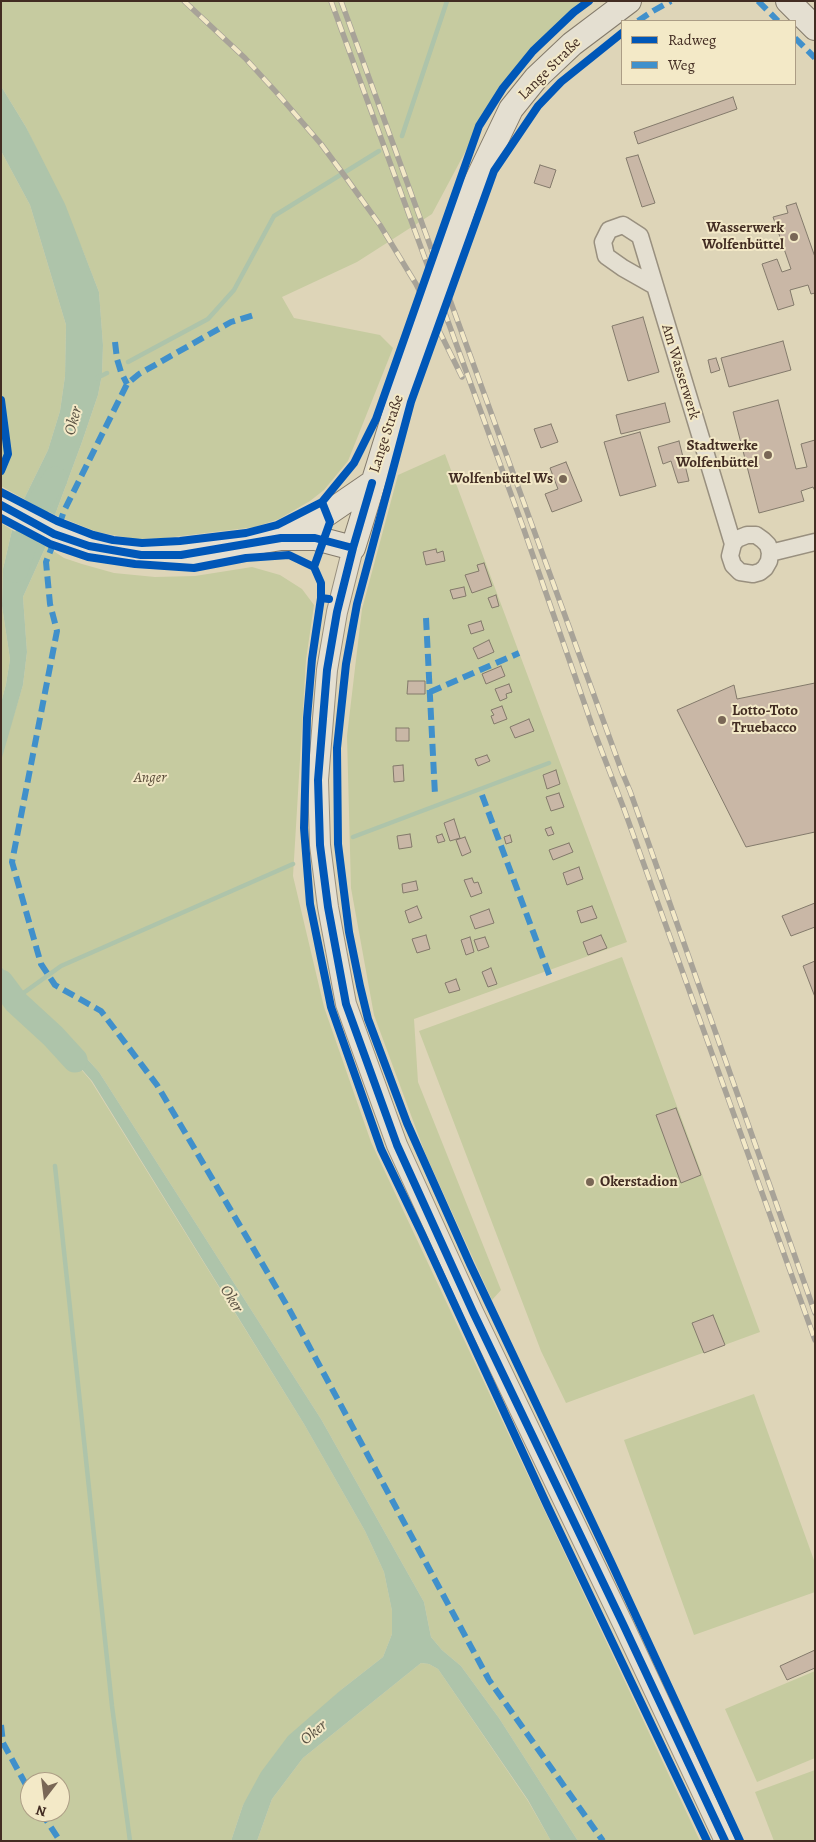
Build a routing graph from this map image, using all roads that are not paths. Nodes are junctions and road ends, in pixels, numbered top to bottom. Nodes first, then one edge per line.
1 (629, 1) edge
2 (788, 1) edge
3 (815, 28) edge
4 (653, 285) dead end
5 (372, 483) junction
6 (1, 505) edge
7 (280, 538) junction
8 (815, 542) edge
9 (733, 544) junction
10 (353, 548) junction
11 (770, 553) junction
12 (725, 1841) edge

1 - 5 main road, Lange Straße, bridge
2 - 3 main road
4 - 9 street, Am Wasserwerk
5 - 7 main road
5 - 10 main road, Lange Straße
6 - 7 main road
7 - 10 main road
8 - 11 street
9 - 11 street
9 - 11 street, Am Wasserwerk
10 - 12 street, Lange Straße

